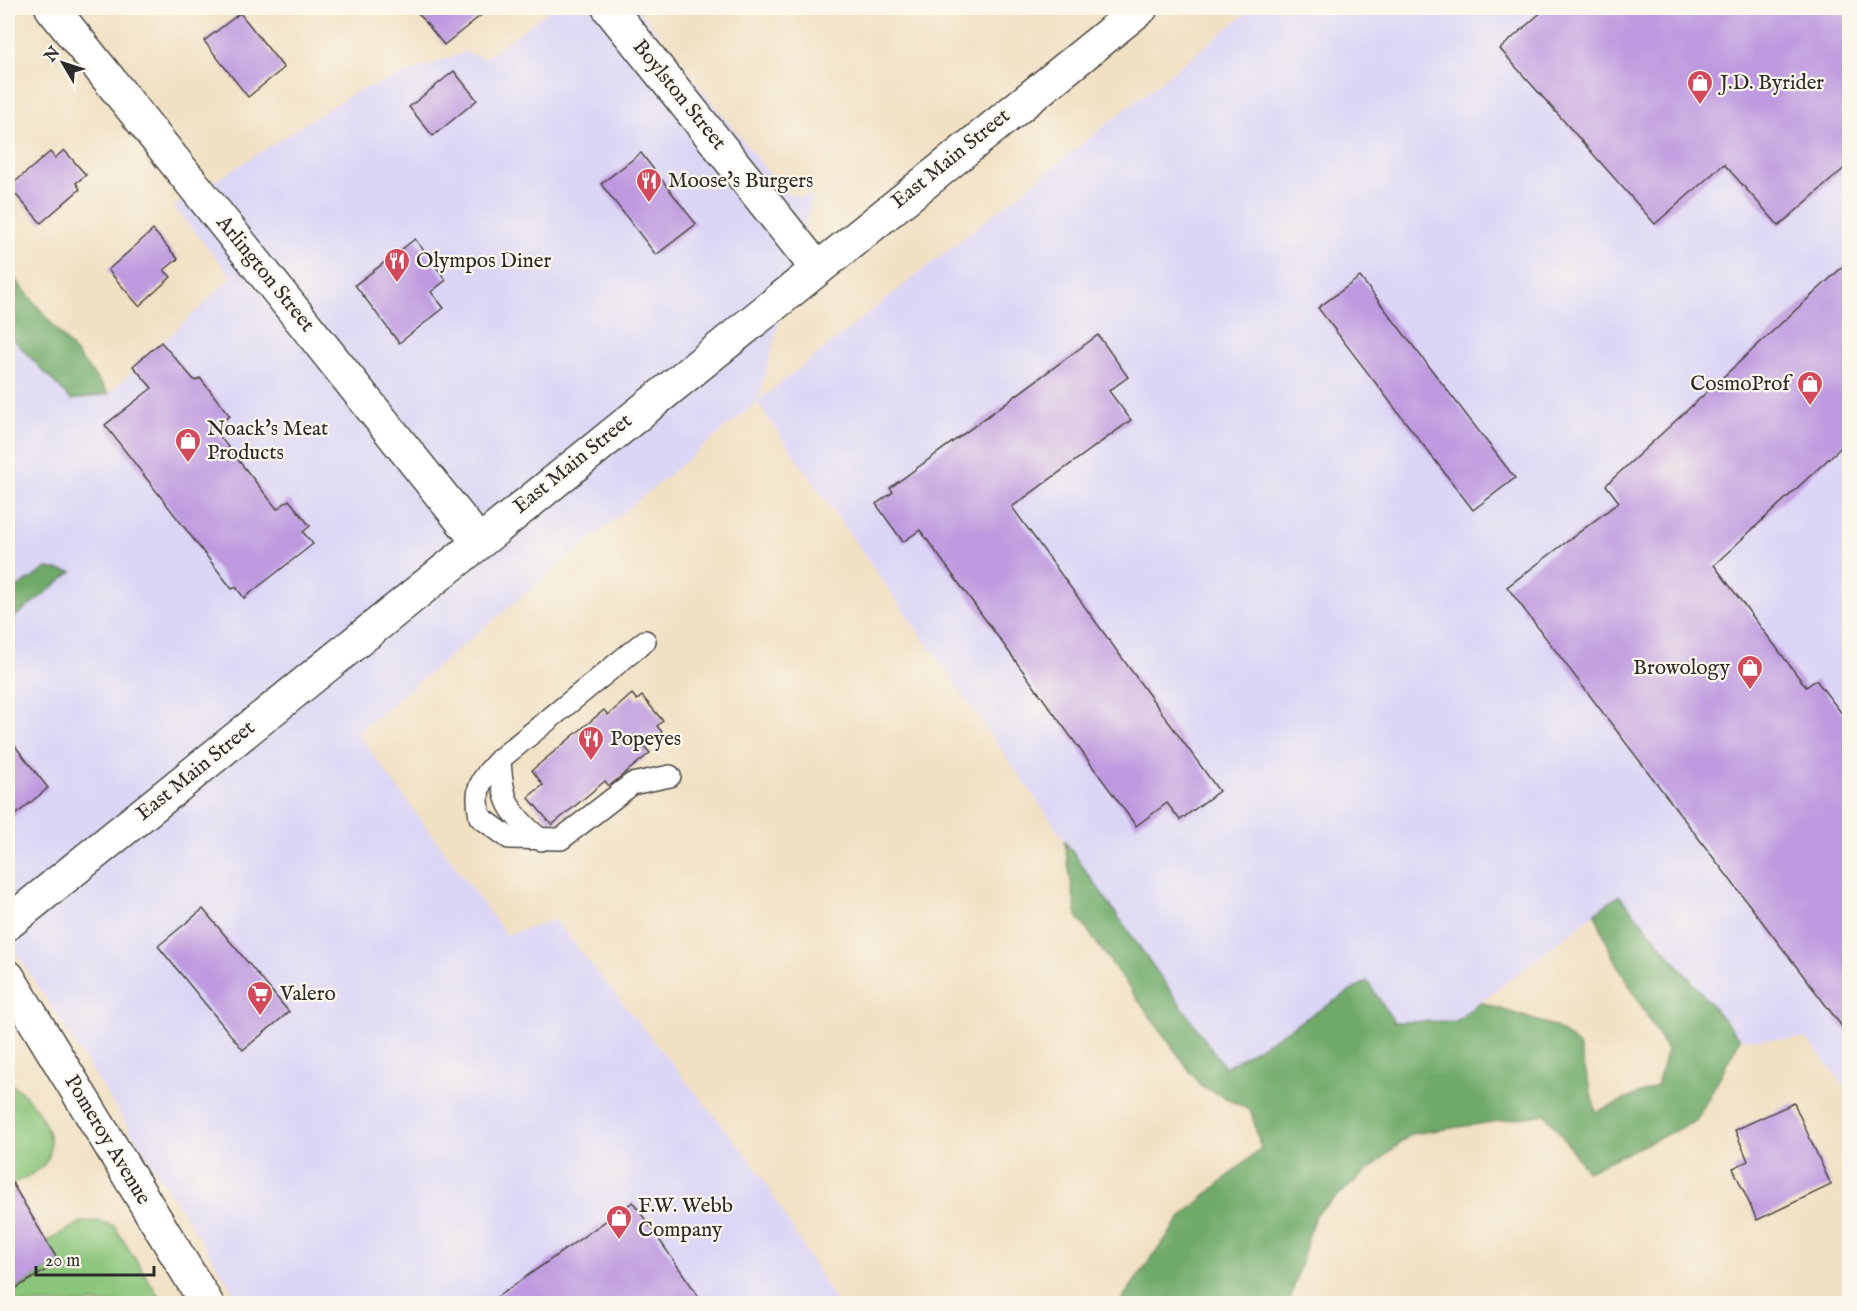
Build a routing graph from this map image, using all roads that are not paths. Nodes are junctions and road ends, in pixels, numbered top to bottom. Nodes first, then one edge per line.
1 (52, 8) edge
2 (609, 8) edge
3 (1141, 8) edge
4 (816, 267) junction
5 (478, 541) junction
6 (645, 641) dead end
7 (500, 759) junction
8 (670, 776) dead end
9 (541, 840) junction
10 (8, 923) edge
11 (8, 977) edge
12 (207, 1304) edge

1 - 5 main road, Arlington Street
2 - 4 main road, Boylston Street
3 - 4 main road, East Main Street
4 - 5 main road, East Main Street
5 - 10 main road, East Main Street
6 - 7 lane
7 - 9 lane
7 - 9 lane
8 - 9 lane
11 - 12 main road, Pomeroy Avenue

